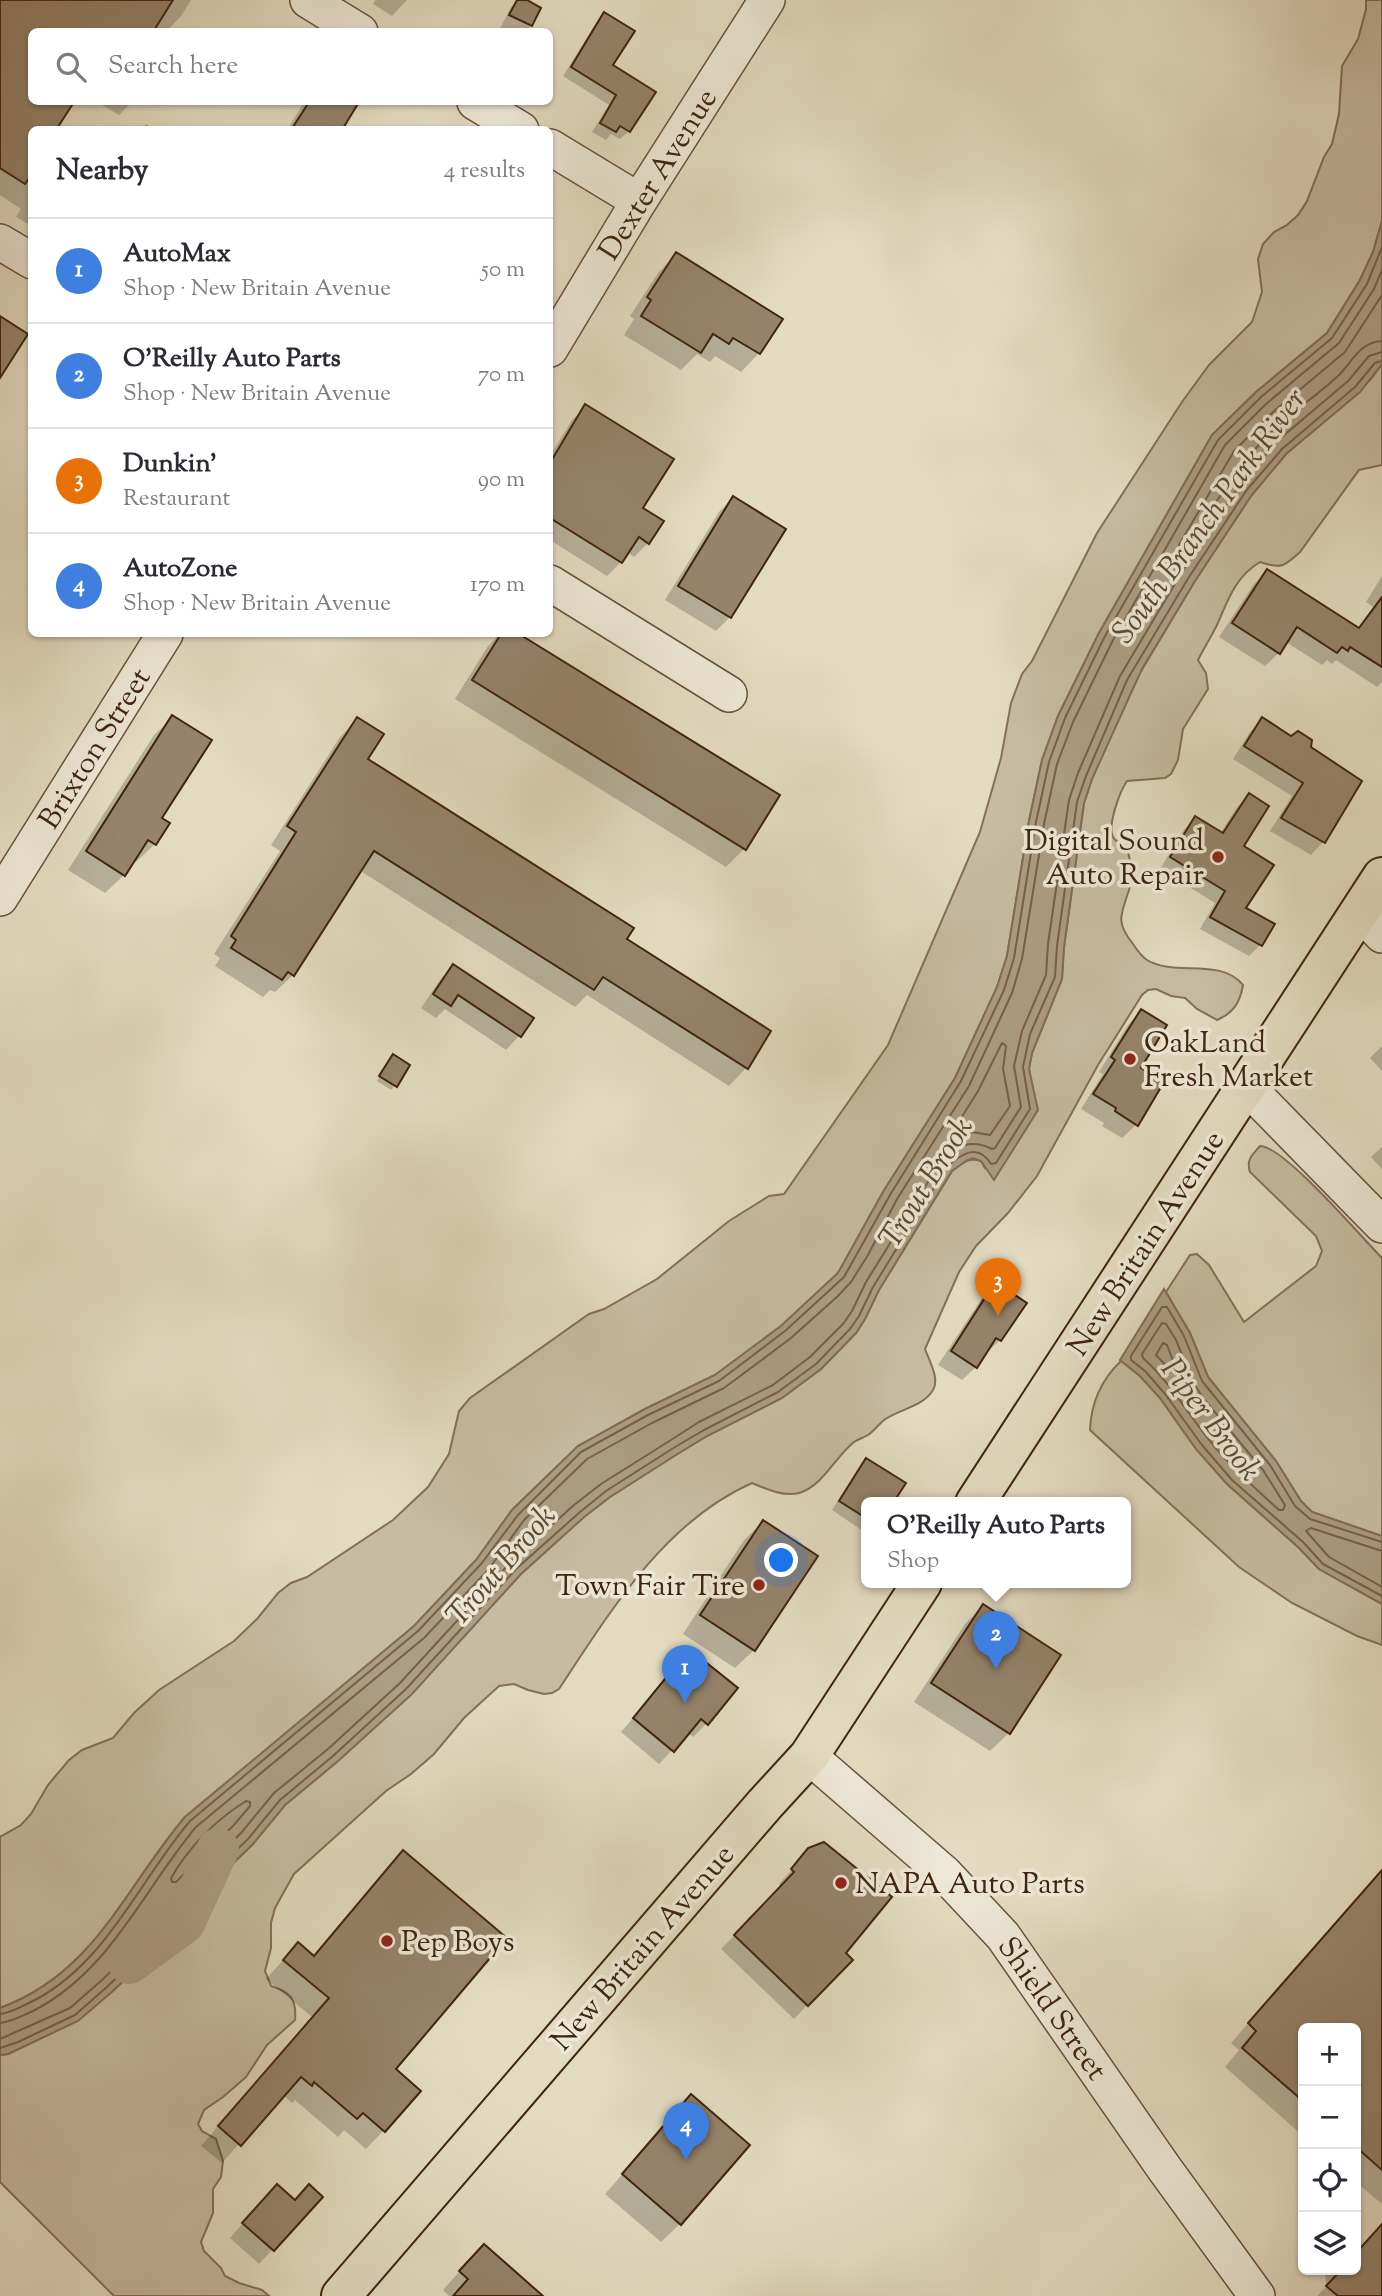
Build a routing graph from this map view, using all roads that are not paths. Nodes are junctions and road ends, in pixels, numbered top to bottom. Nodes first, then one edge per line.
1 (308, 0) edge
2 (767, 0) edge
3 (354, 28) edge
4 (480, 105) edge
5 (514, 126) edge
6 (553, 148) edge
7 (639, 201) junction
8 (0, 242) edge
9 (28, 259) edge
10 (553, 344) edge
11 (553, 585) edge
12 (163, 637) edge
13 (729, 694) dead end
14 (1382, 877) edge
15 (0, 898) edge
16 (1371, 923) edge
17 (1247, 1087) junction
18 (1382, 1225) edge
19 (979, 1497) edge
20 (919, 1588) edge
21 (809, 1756) junction
22 (341, 2296) edge
23 (1257, 2296) edge

1 - 3 street
2 - 7 street, Dexter Avenue
4 - 5 street
6 - 7 street
7 - 10 street, Dexter Avenue
8 - 9 street
11 - 13 street
12 - 15 street, Brixton Street
14 - 16 main road, New Britain Avenue
16 - 17 main road, New Britain Avenue
17 - 18 street
17 - 19 main road, New Britain Avenue
20 - 21 main road, New Britain Avenue
21 - 22 main road, New Britain Avenue
21 - 23 street, Shield Street

